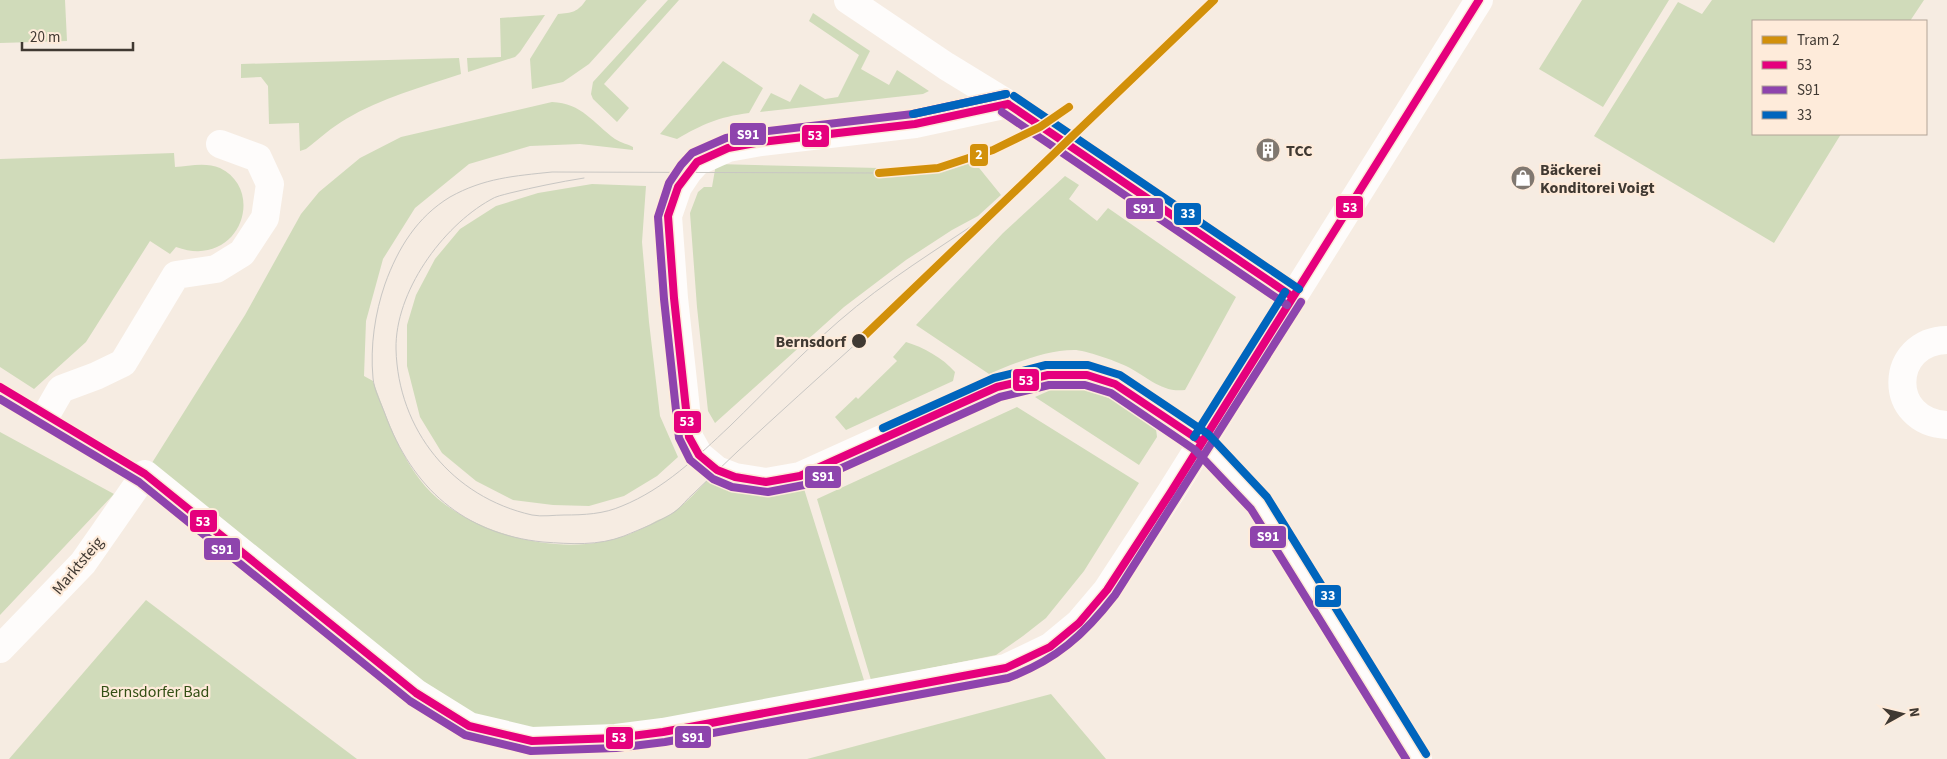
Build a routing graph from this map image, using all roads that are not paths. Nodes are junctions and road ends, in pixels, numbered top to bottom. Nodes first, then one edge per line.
1 (848, 0) edge
2 (1479, 0) edge
3 (1008, 104) junction
4 (220, 144) dead end
5 (1293, 297) junction
6 (1947, 340) edge
7 (46, 415) dead end
8 (1947, 425) edge
9 (1202, 442) junction
10 (0, 649) edge
11 (1418, 759) edge

1 - 3 street
2 - 5 street
3 - 5 street
3 - 9 street
4 - 7 street
5 - 9 street
6 - 8 street
9 - 10 street, Marktsteig
9 - 11 street

